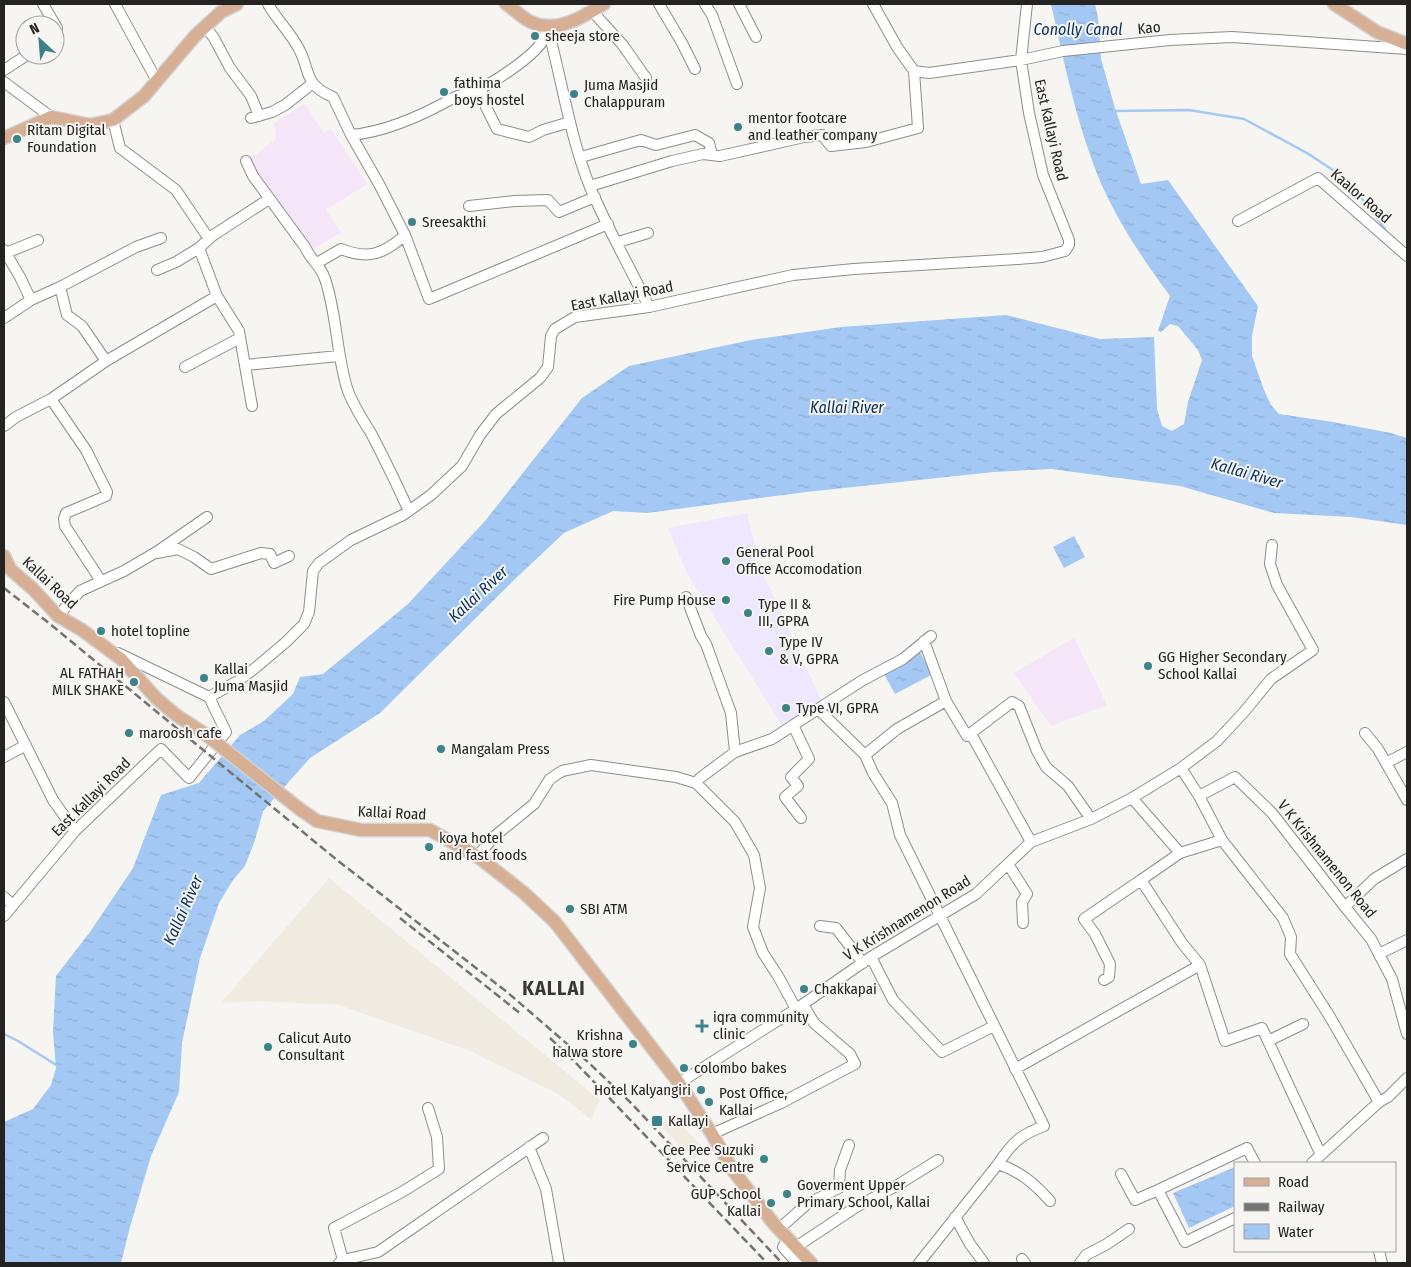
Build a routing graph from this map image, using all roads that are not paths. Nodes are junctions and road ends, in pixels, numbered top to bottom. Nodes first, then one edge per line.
1 (43, 4) edge
2 (115, 4) edge
3 (237, 4) edge
4 (268, 4) edge
5 (506, 4) edge
6 (604, 4) edge
7 (659, 4) edge
8 (705, 4) edge
9 (739, 4) edge
10 (873, 4) edge
11 (1027, 4) edge
12 (1334, 4) edge
13 (592, 11) junction
14 (49, 15) edge
15 (205, 26) junction
16 (548, 28) junction
17 (756, 37) dead end
18 (1407, 44) edge
19 (1407, 48) edge
20 (1021, 60) junction
21 (15, 63) edge
22 (695, 69) dead end
23 (4, 70) edge
24 (914, 71) junction
25 (646, 78) dead end
26 (157, 81) junction
27 (4, 82) edge
28 (313, 83) junction
29 (738, 84) dead end
30 (481, 88) junction
31 (51, 117) junction
32 (113, 120) junction
33 (570, 122) junction
34 (351, 135) junction
35 (4, 138) edge
36 (712, 155) junction
37 (581, 157) junction
38 (246, 161) dead end
39 (590, 186) junction
40 (595, 197) junction
41 (269, 199) junction
42 (469, 206) dead end
43 (1238, 221) dead end
44 (608, 224) junction
45 (648, 233) dead end
46 (405, 235) junction
47 (161, 238) dead end
48 (209, 239) junction
49 (38, 240) dead end
50 (618, 242) junction
51 (199, 248) junction
52 (5, 252) edge
53 (1407, 256) edge
54 (317, 263) junction
55 (157, 270) dead end
56 (60, 287) junction
57 (217, 296) junction
58 (31, 300) junction
59 (649, 307) junction
60 (4, 318) edge
61 (240, 338) junction
62 (339, 356) junction
63 (106, 361) junction
64 (245, 365) junction
65 (186, 367) dead end
66 (51, 399) junction
67 (252, 406) dead end
68 (4, 426) edge
69 (409, 511) junction
70 (207, 517) dead end
71 (1272, 545) dead end
72 (154, 553) junction
73 (4, 556) edge
74 (289, 556) dead end
75 (101, 581) junction
76 (686, 597) dead end
77 (58, 616) junction
78 (108, 650) junction
79 (209, 697) junction
80 (946, 701) junction
81 (4, 702) edge
82 (818, 709) junction
83 (793, 725) junction
84 (1366, 733) dead end
85 (971, 734) junction
86 (26, 745) junction
87 (735, 752) junction
88 (1407, 752) edge
89 (865, 755) junction
90 (4, 757) edge
91 (1386, 763) junction
92 (1181, 768) junction
93 (696, 784) junction
94 (1199, 796) junction
95 (1132, 798) junction
96 (1407, 800) edge
97 (801, 818) dead end
98 (1091, 819) junction
99 (75, 831) junction
100 (1222, 840) junction
101 (1031, 842) junction
102 (1180, 853) junction
103 (477, 856) junction
104 (1407, 859) edge
105 (1008, 864) junction
106 (1141, 880) junction
107 (4, 897) edge
108 (13, 905) junction
109 (1345, 907) junction
110 (940, 915) junction
111 (4, 916) edge
112 (1024, 922) dead end
113 (820, 926) dead end
114 (1407, 940) edge
115 (1379, 954) junction
116 (867, 960) junction
117 (1200, 965) junction
118 (1104, 980) dead end
119 (799, 1007) junction
120 (1303, 1024) dead end
121 (994, 1026) junction
122 (1407, 1034) edge
123 (1268, 1041) junction
124 (1015, 1069) junction
125 (1407, 1078) edge
126 (679, 1083) junction
127 (1379, 1102) junction
128 (428, 1108) dead end
129 (712, 1134) junction
130 (543, 1138) dead end
131 (849, 1145) dead end
132 (529, 1147) junction
133 (1321, 1155) junction
134 (938, 1160) dead end
135 (1254, 1162) edge
136 (1313, 1162) edge
137 (998, 1164) junction
138 (1121, 1174) dead end
139 (1158, 1190) junction
140 (1050, 1201) dead end
141 (955, 1217) junction
142 (1234, 1218) edge
143 (1129, 1229) dead end
144 (787, 1238) junction
145 (342, 1262) edge
146 (559, 1263) edge
147 (797, 1263) edge
148 (811, 1263) edge
149 (919, 1263) edge
150 (984, 1263) edge
151 (1080, 1263) edge

1 - 14 street
2 - 26 street
3 - 15 main road
4 - 28 street
5 - 16 main road
6 - 13 main road
7 - 22 street
8 - 29 street
9 - 17 street
10 - 24 street
11 - 20 street, East Kallayi Road
12 - 18 main road
13 - 16 main road
13 - 25 street
15 - 26 main road
15 - 28 street
16 - 30 street
16 - 33 street
19 - 20 street, Kao
20 - 24 street, Kao
20 - 59 street, East Kallayi Road
21 - 23 street
24 - 36 street
26 - 32 main road
27 - 31 street
28 - 34 street
30 - 33 street
30 - 34 street
31 - 32 main road
31 - 35 main road
32 - 48 street
33 - 37 street
34 - 46 street
36 - 37 street
36 - 39 street
37 - 39 street
38 - 41 street
39 - 40 street
40 - 42 street
40 - 44 street
41 - 48 street
41 - 54 street
43 - 53 street, Kaalor Road
44 - 46 street
44 - 50 street
45 - 50 street
46 - 54 street
47 - 56 street
48 - 51 street
49 - 52 street
50 - 59 street
51 - 55 street
51 - 57 street
52 - 58 street
54 - 62 street
56 - 58 street
56 - 63 street
57 - 61 street
57 - 63 street
58 - 60 street
59 - 69 street, East Kallayi Road
61 - 64 street
61 - 65 street
62 - 64 street
62 - 69 street
63 - 66 street
64 - 67 street
66 - 68 street
66 - 75 street
69 - 79 street, East Kallayi Road
70 - 72 street
71 - 92 street, V K Krishnamenon Road
72 - 74 street
72 - 75 street
73 - 77 main road, Kallai Road
75 - 77 street
76 - 87 street
77 - 78 main road, Kallai Road
78 - 79 street
78 - 103 main road, Kallai Road, bridge
79 - 99 street, East Kallayi Road
80 - 82 street
80 - 85 street
80 - 89 street
81 - 86 street
82 - 83 street
82 - 89 street
83 - 87 street
83 - 97 street
84 - 91 street
85 - 98 street
85 - 101 street
86 - 90 street
86 - 99 street
87 - 93 street
88 - 91 street
89 - 110 street
91 - 96 street
92 - 94 street
92 - 95 street, V K Krishnamenon Road
93 - 103 street
93 - 119 street
94 - 100 street
94 - 109 street, V K Krishnamenon Road
95 - 98 street, V K Krishnamenon Road
95 - 102 street
98 - 101 street, V K Krishnamenon Road
99 - 108 street, East Kallayi Road
100 - 102 street
100 - 127 street
101 - 105 street, V K Krishnamenon Road
102 - 106 street
103 - 126 main road, Kallai Road
104 - 109 street
105 - 110 street, V K Krishnamenon Road
105 - 112 street
106 - 117 street
106 - 118 street
107 - 108 street
108 - 111 street, East Kallayi Road
109 - 115 street, V K Krishnamenon Road
110 - 116 street, V K Krishnamenon Road
110 - 121 street
113 - 116 street
114 - 115 street
115 - 122 street, V K Krishnamenon Road
116 - 119 street, V K Krishnamenon Road
116 - 121 street
117 - 123 street
117 - 124 street
119 - 126 street, V K Krishnamenon Road
119 - 129 street
120 - 123 street
121 - 124 street
123 - 133 street
124 - 137 street
125 - 127 street
126 - 129 main road, Kallai Road
127 - 133 street
128 - 145 street
129 - 144 main road, Kallai Road
130 - 132 street
131 - 144 street
132 - 145 street
132 - 146 street
133 - 136 street
134 - 144 street
135 - 139 street
137 - 140 street
137 - 141 street
138 - 139 street
139 - 142 street
141 - 149 street
141 - 150 street
143 - 151 street
144 - 147 street
144 - 148 main road, Kallai Road

